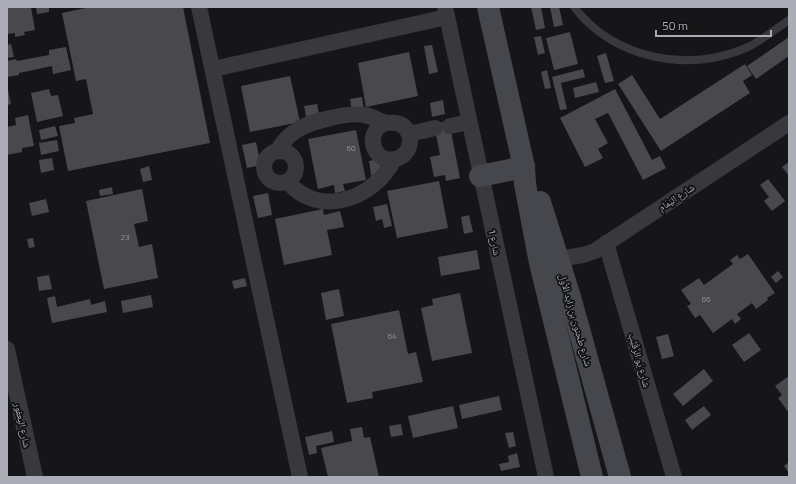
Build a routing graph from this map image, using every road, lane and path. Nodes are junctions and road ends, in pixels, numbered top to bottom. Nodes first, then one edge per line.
1 (199, 7) edge
2 (488, 7) edge
3 (574, 7) edge
4 (446, 12) edge
5 (789, 20) edge
6 (213, 68) junction
7 (469, 122) junction
8 (385, 123) junction
9 (789, 123) edge
10 (408, 134) junction
11 (278, 150) junction
12 (394, 159) junction
13 (524, 167) junction
14 (480, 176) junction
15 (288, 182) junction
16 (606, 243) junction
17 (558, 259) junction
18 (7, 349) edge
19 (13, 410) edge
20 (35, 477) edge
21 (300, 477) edge
22 (546, 477) edge
23 (592, 477) edge
24 (620, 477) edge
25 (674, 477) edge

1 - 6 street
2 - 13 street, شارع طحنون بن زايد الأول
3 - 5 lane
4 - 6 street
4 - 7 street, شارع 1
6 - 21 street
7 - 10 street
7 - 14 street, شارع 1
8 - 10 street
8 - 11 street
8 - 12 street
9 - 16 street, شارع اليَمَام
10 - 12 street
11 - 15 street
11 - 15 street
12 - 15 street
13 - 14 street
13 - 17 street, شارع طحنون بن زايد الأول
13 - 23 street, شارع طحنون بن زايد الأول
14 - 22 street, شارع 1
16 - 17 street, شارع اليَمَام
16 - 25 street, شارع يَو الرِّقَيِّب
17 - 24 street, شارع طحنون بن زايد الأول
18 - 19 street, شارع اليعفور
19 - 20 street, شارع اليعفور

